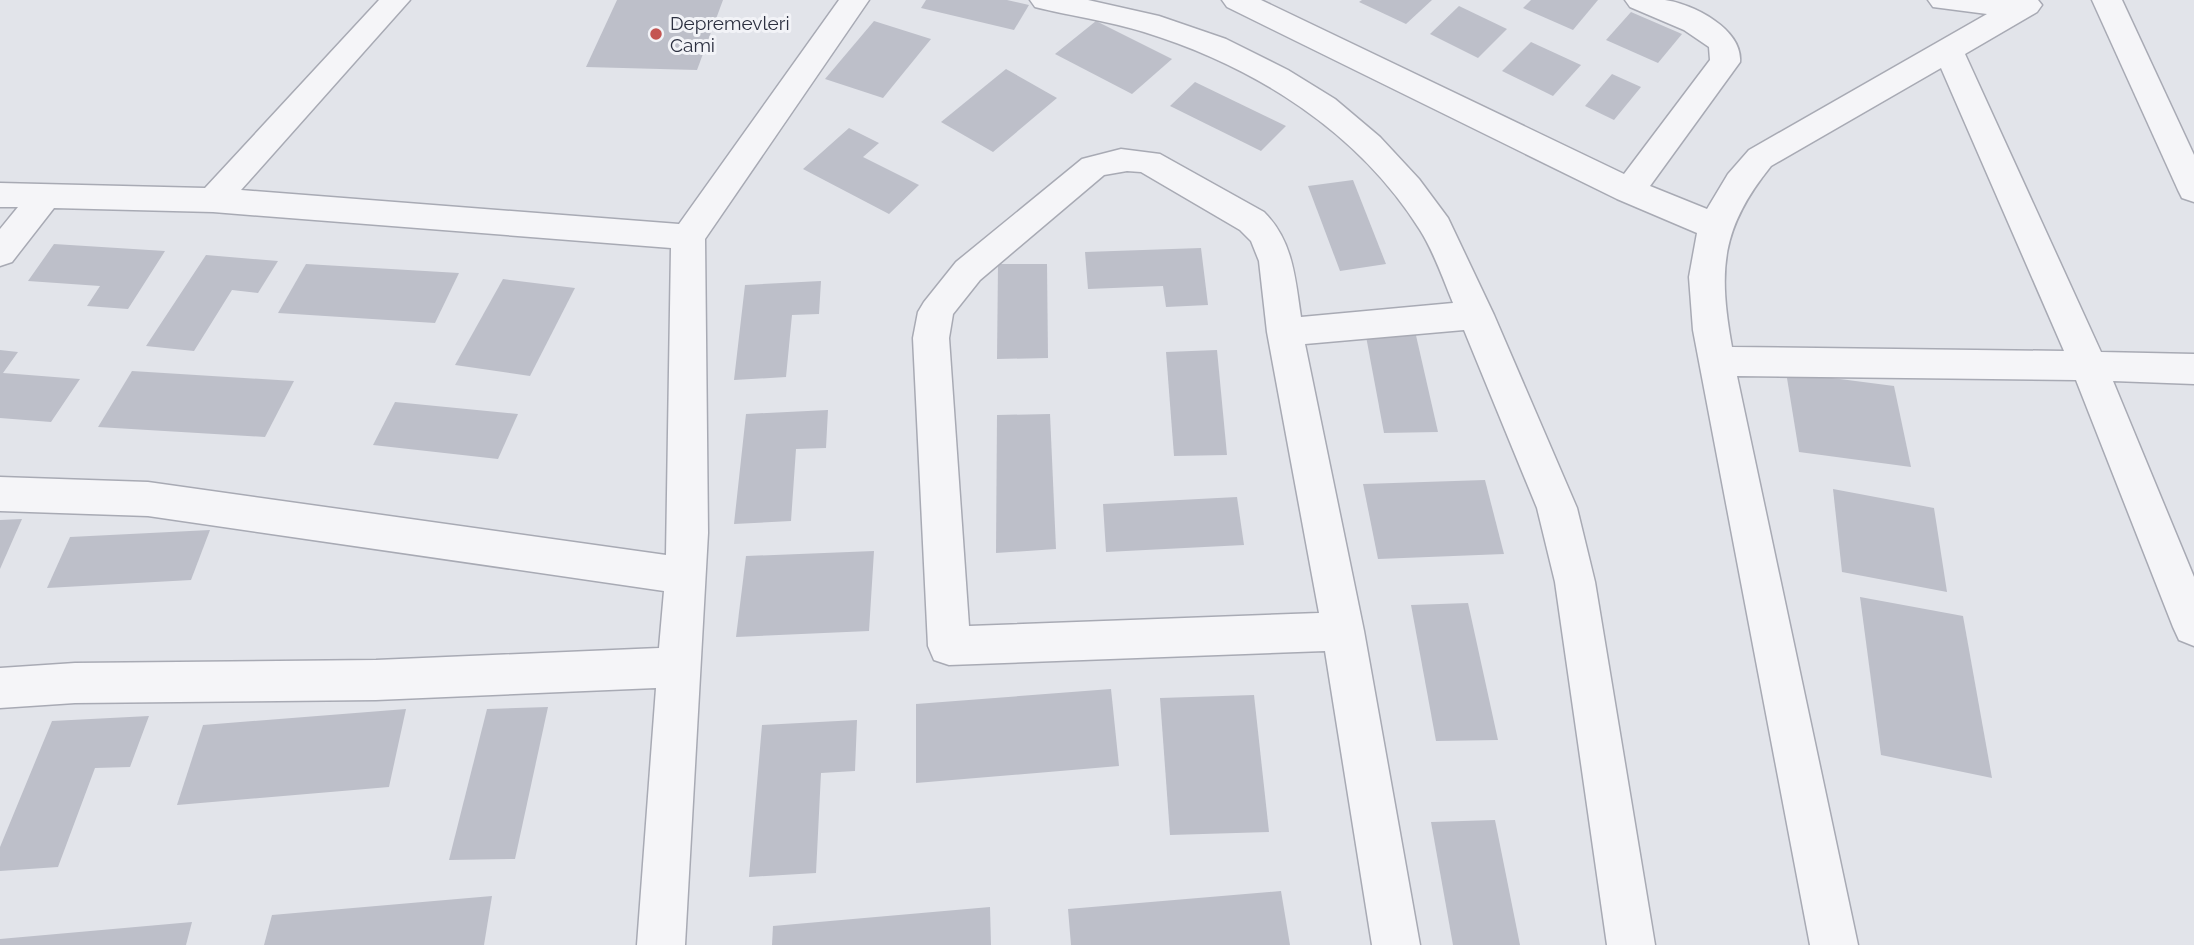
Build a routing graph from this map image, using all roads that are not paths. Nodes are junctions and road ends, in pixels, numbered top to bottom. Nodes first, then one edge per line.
1 (395, 0) edge
2 (854, 0) edge
3 (1045, 0) edge
4 (1237, 0) edge
5 (1640, 0) edge
6 (1943, 0) edge
7 (2107, 0) edge
8 (2028, 4) edge
9 (1948, 51) junction
10 (2187, 157) edge
11 (2194, 190) edge
12 (1629, 191) junction
13 (0, 195) edge
14 (45, 197) junction
15 (213, 200) junction
16 (1714, 226) junction
17 (688, 237) junction
18 (0, 253) edge
19 (1476, 315) junction
20 (1285, 332) junction
21 (1716, 361) junction
22 (2089, 366) junction
23 (2194, 369) edge
24 (0, 494) edge
25 (686, 576) junction
26 (2194, 627) edge
27 (1343, 631) junction
28 (679, 667) junction
29 (0, 688) edge
30 (661, 945) edge
31 (1396, 945) edge
32 (1631, 945) edge
33 (1834, 945) edge

1 - 15 street
2 - 17 street
3 - 19 street
4 - 12 street
5 - 12 street
6 - 8 street
7 - 10 street
8 - 9 street
9 - 16 street
9 - 22 street
10 - 11 street
12 - 16 street
13 - 14 street
14 - 15 street
14 - 18 street
15 - 17 street
16 - 21 street
17 - 25 street
19 - 20 street
19 - 32 street
20 - 27 street
20 - 27 street
21 - 22 street
21 - 33 street
22 - 23 street
22 - 26 street
24 - 25 street
25 - 28 street
27 - 31 street
28 - 29 street
28 - 30 street

